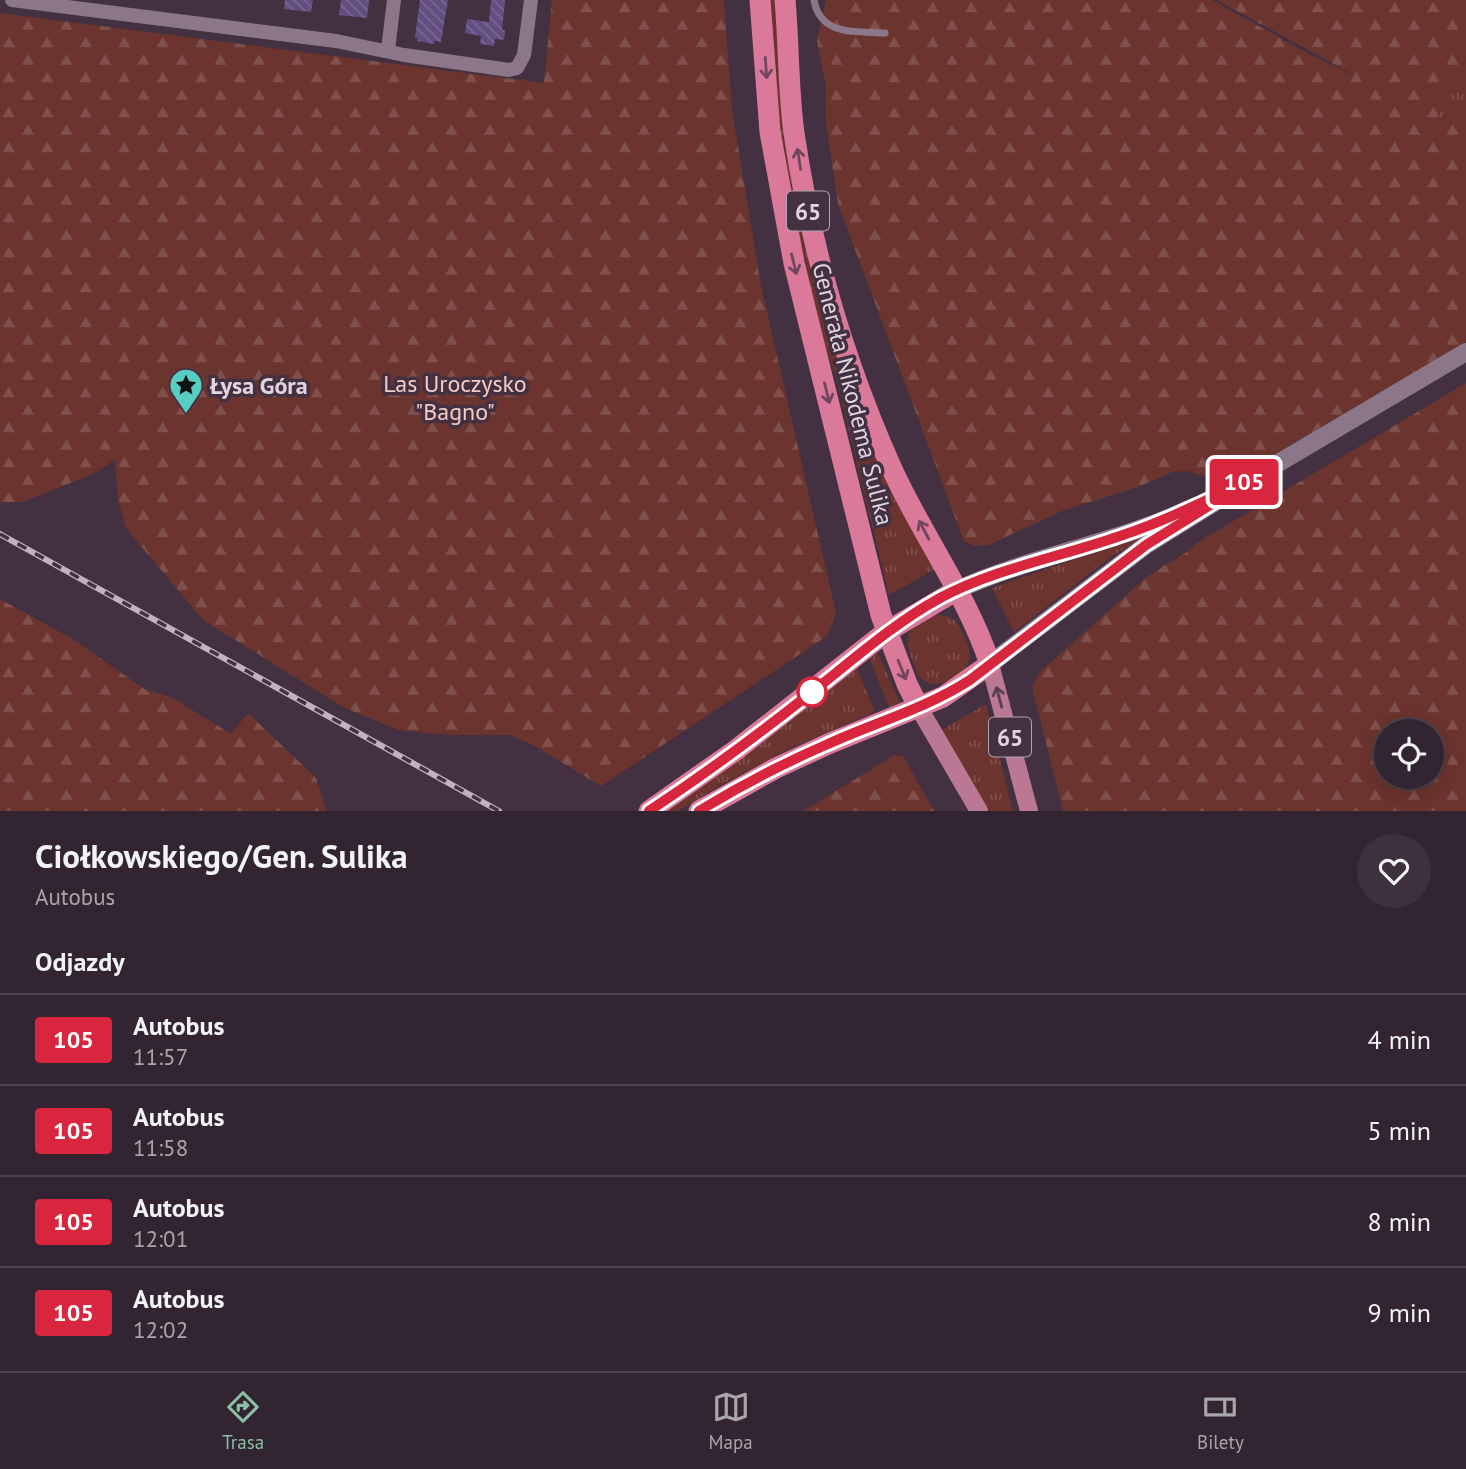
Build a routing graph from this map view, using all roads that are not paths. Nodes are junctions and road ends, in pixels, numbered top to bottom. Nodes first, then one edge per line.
1 (12, 0) edge
2 (394, 0) edge
3 (531, 0) edge
4 (752, 0) edge
5 (760, 0) edge
6 (785, 0) edge
7 (814, 0) edge
8 (762, 28) junction
9 (884, 33) dead end
10 (388, 50) junction
11 (1466, 352) edge
12 (1265, 471) junction
13 (957, 590) junction
14 (886, 632) junction
15 (990, 664) junction
16 (919, 708) junction
17 (649, 811) edge
18 (699, 811) edge
19 (979, 811) edge
20 (1029, 811) edge

1 - 10 street
2 - 10 street
3 - 10 street
4 - 8 lane
5 - 8 highway, Generała Nikodema Sulika / 65
13 -> 6 highway, Generała Nikodema Sulika / 65
7 - 9 lane
8 -> 14 highway, Generała Nikodema Sulika / 65
11 - 12 street
12 - 13 street
12 - 15 street
13 - 14 highway
13 - 15 highway, 65
14 -> 16 highway, 65
14 - 17 highway
15 - 16 highway
20 -> 15 main road, 65
16 - 18 highway
16 - 19 main road, 65

